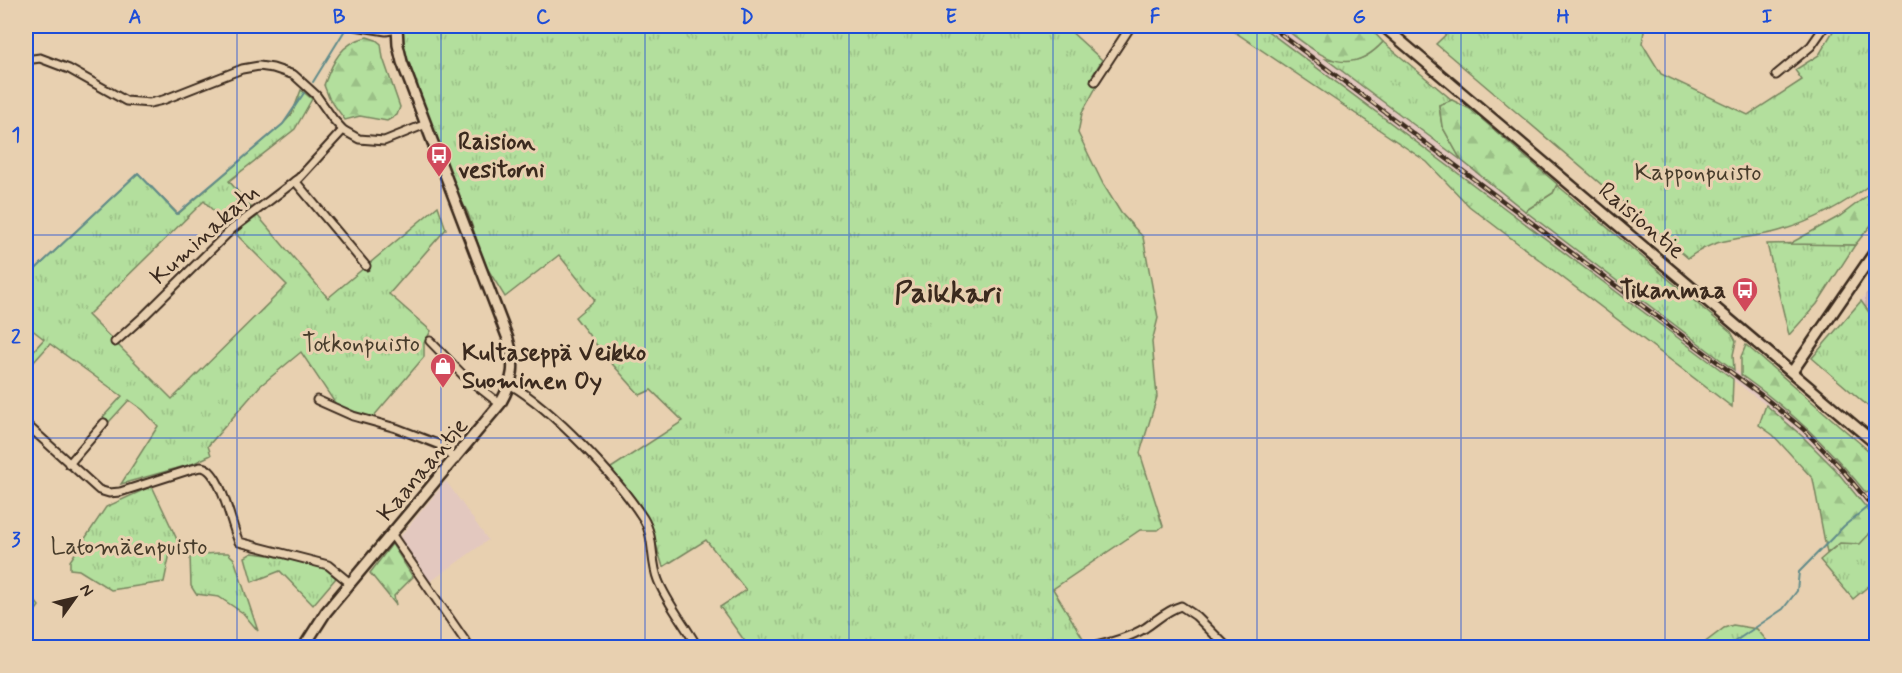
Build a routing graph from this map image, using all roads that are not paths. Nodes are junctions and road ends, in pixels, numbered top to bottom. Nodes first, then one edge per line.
1 (355, 26) edge
2 (1131, 26) edge
3 (1383, 26) edge
4 (1825, 26) edge
5 (397, 28) edge
6 (26, 60) edge
7 (1776, 75) dead end
8 (1095, 81) dead end
9 (426, 124) junction
10 (343, 130) junction
11 (295, 181) junction
12 (1876, 250) edge
13 (366, 266) dead end
14 (430, 341) dead end
15 (115, 342) dead end
16 (1792, 372) junction
17 (511, 385) junction
18 (317, 400) dead end
19 (500, 404) junction
20 (104, 423) dead end
21 (26, 424) edge
22 (1876, 444) edge
23 (455, 459) junction
24 (69, 464) junction
25 (392, 536) junction
26 (350, 583) junction
27 (303, 648) edge
28 (470, 648) edge
29 (698, 648) edge
30 (1022, 648) edge
31 (1071, 648) edge
32 (1087, 648) edge
33 (1228, 648) edge

1 - 5 street
2 - 8 street
3 - 16 street, Raisiontie
4 - 7 street
5 - 9 street, Kaanaantie
6 - 10 street
9 - 10 street
9 - 17 street, Kaanaantie
10 - 11 street, Kuminakatu
11 - 13 street
11 - 15 street, Kuminakatu
12 - 16 street
14 - 19 street
16 - 22 street, Raisiontie
17 - 19 street, Kaanaantie
17 - 29 street
18 - 23 street
19 - 23 street, Kaanaantie
20 - 24 street
21 - 24 street
23 - 25 street, Kaanaantie
24 - 26 street
25 - 26 street, Kaanaantie
25 - 28 street
26 - 27 street, Kaanaantie
30 - 31 street
32 - 33 street

